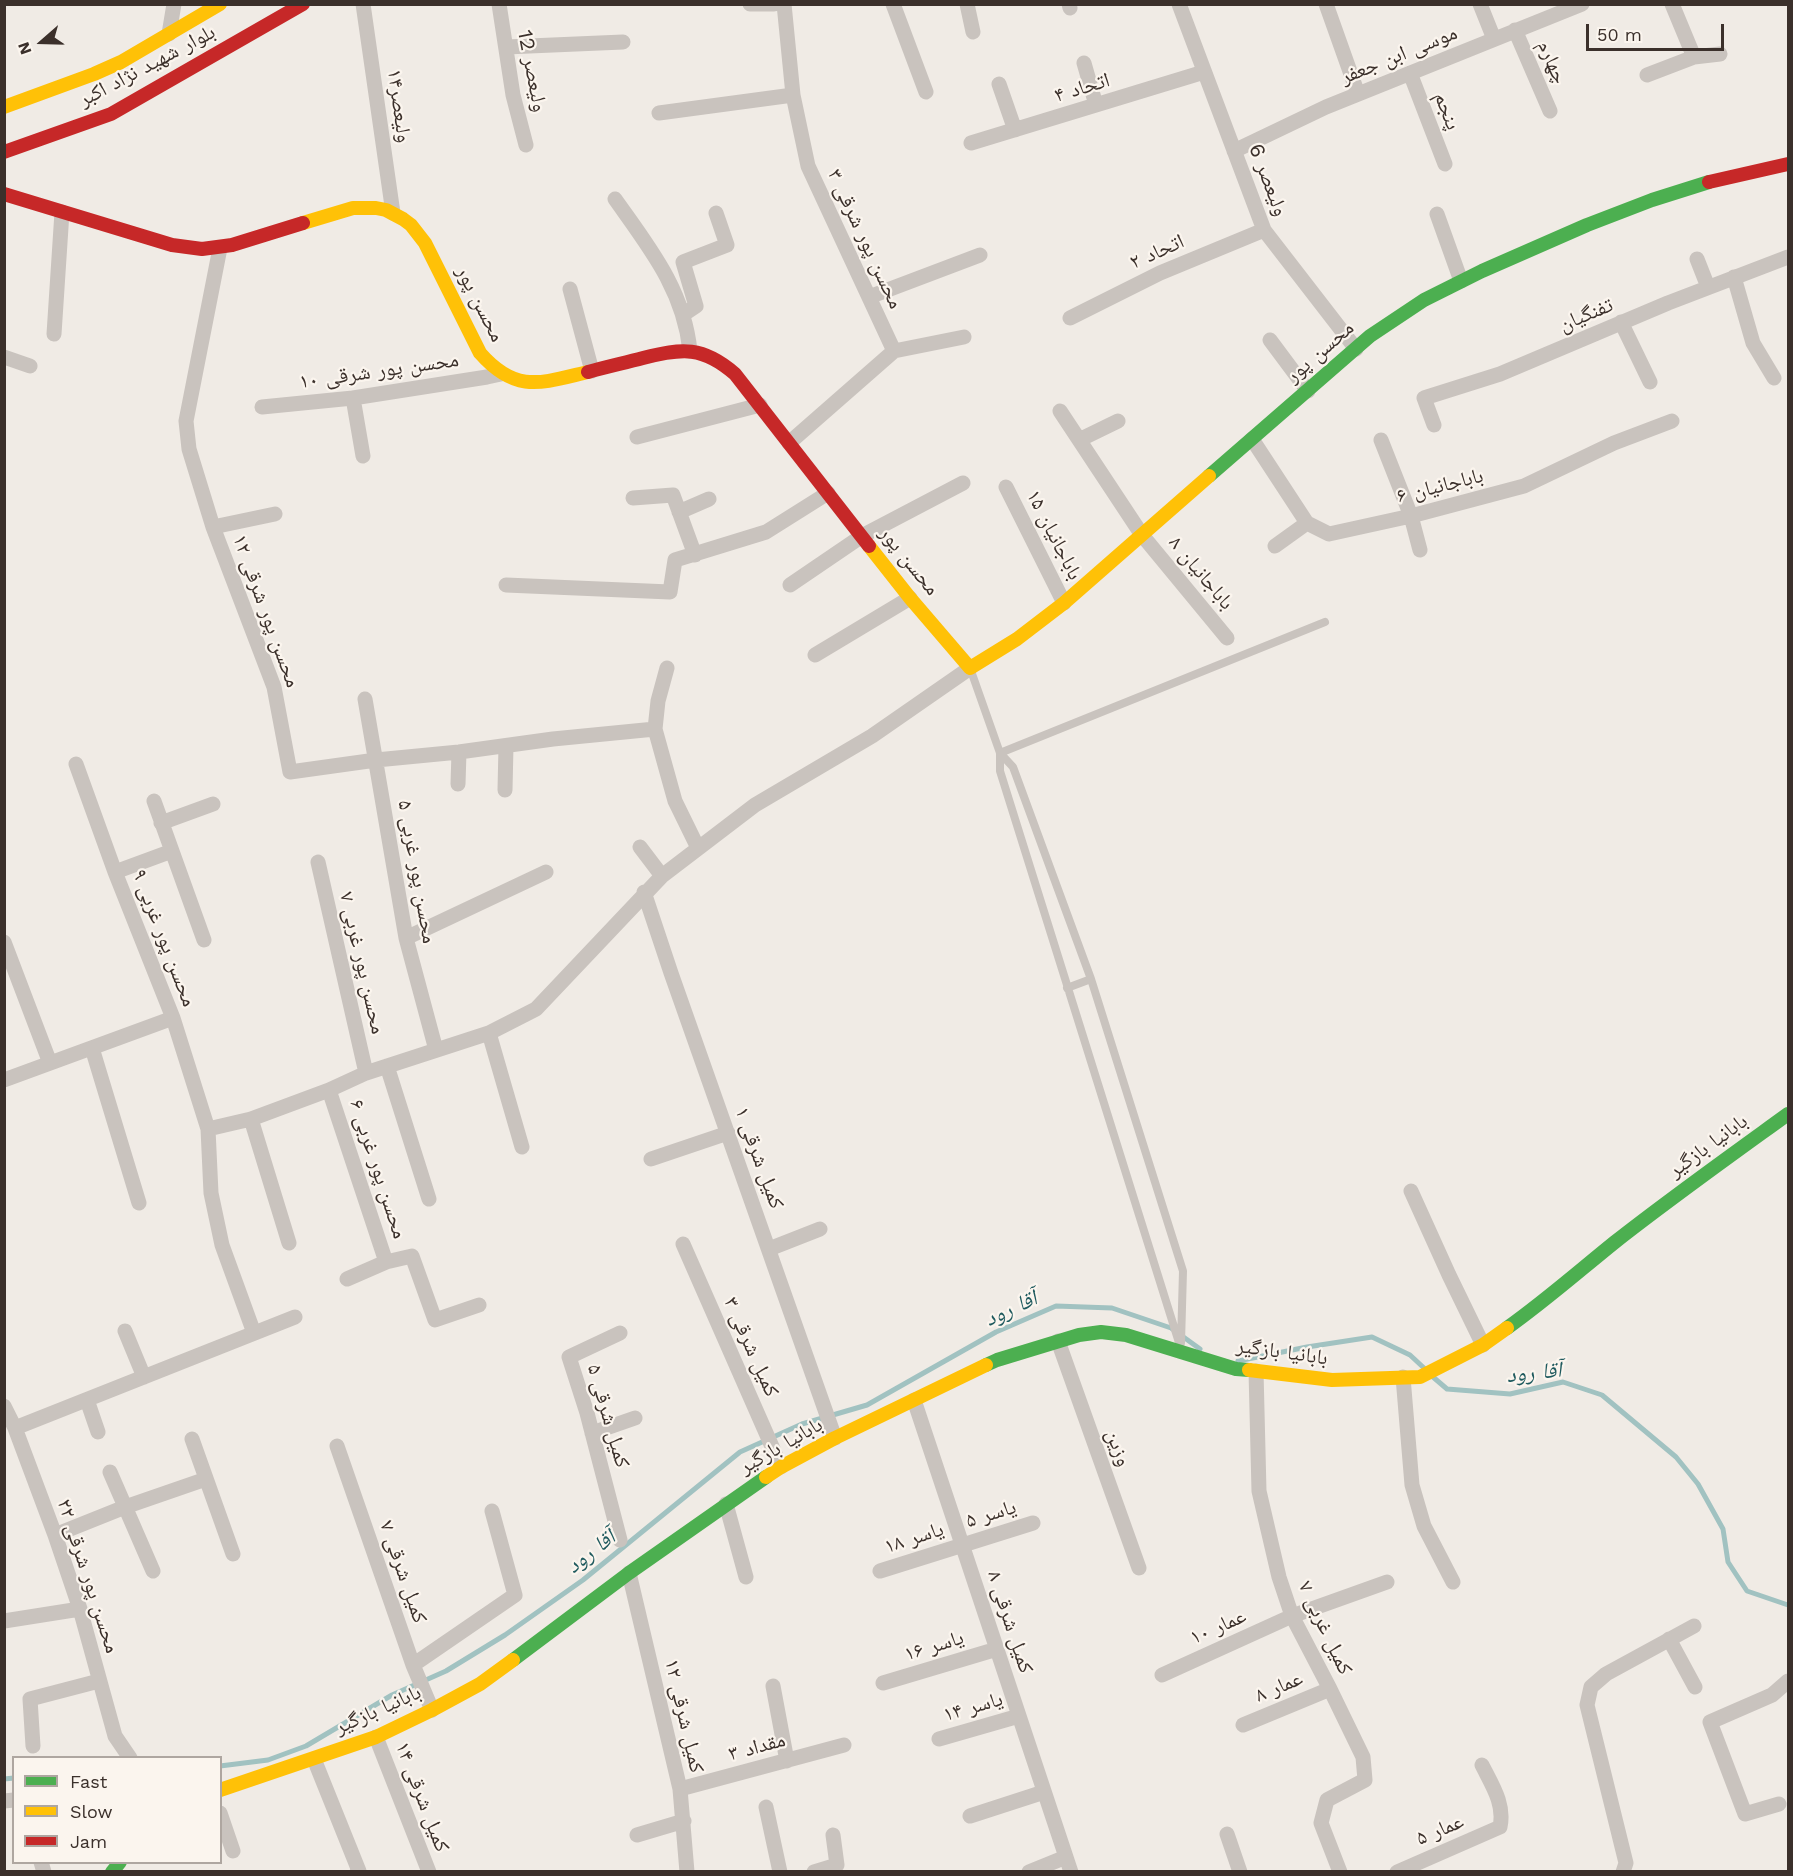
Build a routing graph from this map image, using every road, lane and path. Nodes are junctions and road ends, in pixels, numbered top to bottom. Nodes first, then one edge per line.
1 (174, 4) edge
2 (220, 4) edge
3 (303, 4) edge
4 (363, 4) edge
5 (499, 4) edge
6 (750, 4) edge
7 (774, 4) edge
8 (784, 4) edge
9 (893, 4) edge
10 (967, 4) edge
11 (1179, 4) edge
12 (1326, 4) edge
13 (1480, 4) edge
14 (1582, 4) edge
15 (1672, 4) edge
16 (1515, 30) junction
17 (973, 32) dead end
18 (169, 34) junction
19 (1494, 39) junction
20 (622, 42) dead end
21 (506, 47) junction
22 (1720, 54) dead end
23 (1694, 57) junction
24 (1084, 63) dead end
25 (1204, 72) junction
26 (1410, 73) junction
27 (1647, 75) dead end
28 (999, 84) dead end
29 (926, 92) dead end
30 (1358, 94) junction
31 (793, 95) junction
32 (1096, 105) junction
33 (4, 107) edge
34 (1550, 111) dead end
35 (659, 113) dead end
36 (1015, 130) junction
37 (971, 143) dead end
38 (526, 145) dead end
39 (10, 150) edge
40 (1234, 151) junction
41 (4, 160) edge
42 (1445, 164) dead end
43 (1788, 164) edge
44 (6, 193) edge
45 (615, 199) dead end
46 (62, 212) junction
47 (393, 213) junction
48 (716, 213) dead end
49 (1437, 214) dead end
50 (1264, 230) junction
51 (220, 248) junction
52 (980, 255) dead end
53 (1788, 256) edge
54 (1697, 259) dead end
55 (1734, 277) junction
56 (1461, 281) junction
57 (1708, 287) junction
58 (570, 289) dead end
59 (869, 297) junction
60 (684, 314) junction
61 (1070, 318) dead end
62 (1621, 322) junction
63 (54, 334) dead end
64 (964, 336) dead end
65 (1270, 340) dead end
66 (1356, 349) junction
67 (690, 351) junction
68 (894, 351) junction
69 (4, 357) edge
70 (30, 366) dead end
71 (592, 371) junction
72 (501, 374) junction
73 (1774, 378) dead end
74 (1650, 382) dead end
75 (1308, 391) junction
76 (353, 398) junction
77 (760, 405) junction
78 (262, 407) dead end
79 (1060, 411) dead end
80 (1118, 421) dead end
81 (1672, 421) dead end
82 (1434, 424) dead end
83 (637, 437) dead end
84 (1252, 439) junction
85 (1381, 440) dead end
86 (1079, 441) junction
87 (789, 443) junction
88 (363, 456) dead end
89 (963, 483) dead end
90 (1006, 487) dead end
91 (828, 493) junction
92 (633, 498) dead end
93 (709, 499) dead end
94 (679, 512) junction
95 (275, 514) dead end
96 (1411, 516) junction
97 (1307, 523) junction
98 (213, 527) junction
99 (1142, 535) junction
100 (862, 536) junction
101 (1275, 546) dead end
102 (1420, 550) dead end
103 (695, 555) junction
104 (507, 585) dead end
105 (790, 585) dead end
106 (910, 598) junction
107 (1064, 603) junction
108 (1325, 622) dead end
109 (1227, 638) dead end
110 (815, 655) dead end
111 (667, 668) dead end
112 (970, 668) junction
113 (365, 699) dead end
114 (655, 729) junction
115 (506, 746) junction
116 (459, 752) junction
117 (1000, 753) junction
118 (376, 760) junction
119 (76, 764) dead end
120 (458, 784) dead end
121 (505, 790) dead end
122 (153, 801) dead end
123 (213, 804) dead end
124 (161, 823) junction
125 (640, 847) dead end
126 (698, 848) junction
127 (172, 852) junction
128 (318, 862) dead end
129 (116, 872) junction
130 (546, 872) dead end
131 (662, 876) junction
132 (644, 892) junction
133 (406, 938) junction
134 (204, 940) dead end
135 (4, 942) edge
136 (1091, 979) junction
137 (1067, 988) junction
138 (173, 1018) junction
139 (489, 1033) junction
140 (92, 1048) junction
141 (436, 1050) junction
142 (50, 1063) junction
143 (387, 1066) junction
144 (366, 1072) junction
145 (4, 1080) edge
146 (329, 1090) junction
147 (1788, 1114) edge
148 (251, 1119) junction
149 (208, 1129) junction
150 (728, 1132) junction
151 (522, 1147) dead end
152 (651, 1159) dead end
153 (1411, 1191) dead end
154 (429, 1199) dead end
155 (139, 1203) dead end
156 (820, 1229) dead end
157 (289, 1242) dead end
158 (683, 1244) dead end
159 (769, 1249) junction
160 (386, 1262) junction
161 (347, 1279) dead end
162 (479, 1305) dead end
163 (295, 1317) dead end
164 (125, 1331) dead end
165 (254, 1333) junction
166 (620, 1333) dead end
167 (1058, 1341) junction
168 (1483, 1345) junction
169 (1181, 1351) junction
170 (1256, 1371) junction
171 (144, 1377) junction
172 (1403, 1377) junction
173 (87, 1400) junction
174 (914, 1400) junction
175 (4, 1406) edge
176 (635, 1418) dead end
177 (15, 1428) junction
178 (98, 1432) dead end
179 (592, 1433) junction
180 (835, 1438) junction
181 (192, 1439) dead end
182 (337, 1446) dead end
183 (781, 1467) junction
184 (110, 1472) dead end
185 (206, 1479) junction
186 (726, 1503) junction
187 (125, 1507) junction
188 (492, 1511) dead end
189 (1033, 1523) dead end
190 (55, 1535) junction
191 (620, 1540) dead end
192 (962, 1544) junction
193 (233, 1554) dead end
194 (1139, 1568) dead end
195 (153, 1571) dead end
196 (880, 1571) dead end
197 (629, 1573) junction
198 (746, 1577) dead end
199 (1387, 1582) dead end
200 (1453, 1582) dead end
201 (80, 1609) junction
202 (1292, 1616) junction
203 (4, 1621) edge
204 (1694, 1626) dead end
205 (1669, 1639) junction
206 (997, 1649) junction
207 (415, 1671) junction
208 (1162, 1675) dead end
209 (99, 1681) junction
210 (1788, 1681) edge
211 (883, 1683) dead end
212 (772, 1686) dead end
213 (1695, 1686) dead end
214 (1330, 1689) junction
215 (432, 1710) junction
216 (1019, 1716) junction
217 (1243, 1725) dead end
218 (376, 1737) junction
219 (939, 1739) dead end
220 (844, 1745) dead end
221 (33, 1746) dead end
222 (129, 1756) edge
223 (314, 1760) junction
224 (787, 1761) junction
225 (1482, 1765) dead end
226 (222, 1789) edge
227 (680, 1789) junction
228 (1044, 1791) junction
229 (1779, 1804) dead end
230 (766, 1807) dead end
231 (970, 1815) dead end
232 (222, 1819) edge
233 (684, 1821) junction
234 (1227, 1834) dead end
235 (637, 1835) dead end
236 (833, 1835) dead end
237 (233, 1851) dead end
238 (1066, 1857) junction
239 (357, 1872) edge
240 (429, 1872) edge
241 (687, 1872) edge
242 (780, 1872) edge
243 (814, 1872) edge
244 (1029, 1872) edge
245 (1071, 1872) edge
246 (1240, 1872) edge
247 (1340, 1872) edge
248 (1397, 1872) edge
249 (1623, 1872) edge

1 - 18 street
2 - 18 main road, بلوار شهید نژاد اکبر
3 - 39 main road, بلوار شهید نژاد اکبر
4 - 47 street, ولیعصر۱۴
5 - 21 street, ولیعصر 12
6 - 7 street
8 - 31 street, محسن پور شرقی ۳
9 - 29 street
10 - 17 street
11 - 25 street, ولیعصر 6
12 - 30 street
13 - 19 street
14 - 16 street, موسی ابن جعفر
15 - 23 street
16 - 19 street, موسی ابن جعفر
16 - 34 street, چهارم
18 - 33 main road, بلوار شهید نژاد اکبر
19 - 26 street, موسی ابن جعفر
20 - 21 street
21 - 38 street, ولیعصر 12
22 - 23 street
23 - 27 street
24 - 32 street
25 - 32 street, اتحاد ۴
25 - 40 street, ولیعصر 6
26 - 30 street, موسی ابن جعفر
26 - 42 street, پنجم
28 - 36 street
30 - 40 street, موسی ابن جعفر
31 - 35 street
31 - 59 street, محسن پور شرقی ۳
32 - 36 street, اتحاد ۴
36 - 37 street, اتحاد ۴
39 - 41 main road
40 - 50 street, ولیعصر 6
43 - 56 main road, محسن پور
44 - 46 main road, محسن پور
45 - 60 street
46 - 51 main road, محسن پور
46 - 63 street
47 - 51 main road, محسن پور
47 - 72 main road, محسن پور
48 - 60 street
49 - 56 street
50 - 61 street, اتحاد ۲
50 - 66 street, ولیعصر 6
51 - 98 street, محسن پور شرقی ۱۲
52 - 59 street
53 - 55 street, تفنگیان
54 - 57 street
55 - 57 street, تفنگیان
55 - 73 street
56 - 66 main road, محسن پور
57 - 62 street, تفنگیان
58 - 71 street
59 - 68 street, محسن پور شرقی ۳
60 - 67 street
62 - 74 street
62 - 82 street, تفنگیان
64 - 68 street
65 - 75 street
66 - 75 main road, محسن پور
67 - 71 main road, محسن پور
67 - 77 main road, محسن پور
68 - 87 street
69 - 70 street
71 - 72 main road, محسن پور
72 - 76 street, محسن پور شرقی ۱۰
75 - 84 main road, محسن پور
76 - 78 street, محسن پور شرقی ۱۰
76 - 88 street
77 - 83 street
77 - 87 main road, محسن پور
79 - 86 street, باباجانیان ۸
80 - 86 street
81 - 96 street, باباجانیان ۶
84 - 97 street
84 - 99 main road, محسن پور
85 - 96 street
86 - 99 street, باباجانیان ۸
87 - 91 main road, محسن پور
89 - 100 street
90 - 107 street, باباجانیان ۱۵
91 - 100 main road, محسن پور
91 - 103 street
92 - 94 street
93 - 94 street
94 - 103 street
95 - 98 street
96 - 97 street, باباجانیان ۶
96 - 102 street
97 - 101 street
98 - 118 street, محسن پور شرقی ۱۲
99 - 107 main road, محسن پور
99 - 109 street, باباجانیان ۸
100 - 105 street
100 - 106 main road, محسن پور
103 - 104 street
106 - 110 street
106 - 112 main road, محسن پور
107 - 112 main road, محسن پور
108 - 117 lane
111 - 114 street
112 - 117 lane
112 - 126 street
113 - 118 street, محسن پور غربی ۵
114 - 115 street, محسن پور شرقی ۱۲
114 - 126 street
115 - 116 street, محسن پور شرقی ۱۲
115 - 121 street
116 - 118 street, محسن پور شرقی ۱۲
116 - 120 street
117 - 136 lane
117 - 137 lane
118 - 133 street, محسن پور غربی ۵
119 - 129 street, محسن پور غربی ۹
122 - 124 street
123 - 124 street
124 - 127 street
125 - 131 street
126 - 131 street
127 - 129 street
127 - 134 street
128 - 144 street, محسن پور غربی ۷
129 - 138 street, محسن پور غربی ۹
130 - 133 street
131 - 132 street
132 - 139 street
132 - 150 street, کمیل شرقی ۱
133 - 141 street, محسن پور غربی ۵
135 - 142 street
136 - 137 lane
136 - 169 lane
137 - 169 lane
138 - 140 street
138 - 149 street, محسن پور غربی ۹
139 - 141 street
139 - 151 street
140 - 142 street
140 - 155 street
141 - 143 street
142 - 145 street
143 - 144 street
143 - 154 street
144 - 146 street
146 - 148 street
146 - 160 street, محسن پور غربی ۶
147 - 168 main road, بابانیا بازگیر
148 - 149 street
148 - 157 street
149 - 165 street, محسن پور غربی ۹
150 - 152 street
150 - 159 street, کمیل شرقی ۱
153 - 168 street
156 - 159 street
158 - 183 street, کمیل شرقی ۳
159 - 180 street, کمیل شرقی ۱
160 - 161 street
160 - 162 street
163 - 165 street
164 - 171 street
165 - 171 street
166 - 179 street, کمیل شرقی ۵
167 - 169 main road, بابانیا بازگیر
167 - 174 main road, بابانیا بازگیر
167 - 194 street, وزین
168 - 172 main road, بابانیا بازگیر
169 - 170 main road, بابانیا بازگیر
170 - 172 main road, بابانیا بازگیر
170 - 202 street, کمیل غربی ۷
171 - 173 street
172 - 200 street
173 - 177 street
173 - 178 street
174 - 180 main road, بابانیا بازگیر
174 - 192 street, کمیل شرقی ۸
175 - 177 street, محسن پور شرقی ۲۲
176 - 179 street
177 - 190 street, محسن پور شرقی ۲۲
179 - 191 street, کمیل شرقی ۵
180 - 183 main road, بابانیا بازگیر
181 - 185 street
182 - 207 street, کمیل شرقی ۷
183 - 186 main road, بابانیا بازگیر
184 - 187 street
185 - 187 street
185 - 193 street
186 - 197 main road, بابانیا بازگیر
186 - 198 street
187 - 190 street
187 - 195 street
188 - 207 street
189 - 192 street, یاسر ۵
190 - 201 street, محسن پور شرقی ۲۲
192 - 196 street, یاسر ۱۸
192 - 206 street, کمیل شرقی ۸
197 - 215 main road, بابانیا بازگیر
197 - 227 street, کمیل شرقی ۱۲
199 - 202 street, عمار ۱۰
201 - 203 street
201 - 209 street, محسن پور شرقی ۲۲
202 - 208 street, عمار ۱۰
202 - 214 street, کمیل غربی ۷
204 - 205 street
205 - 213 street
205 - 249 street
206 - 211 street, یاسر ۱۶
206 - 216 street, کمیل شرقی ۸
207 - 215 street, کمیل شرقی ۷
209 - 221 street
209 - 222 street, محسن پور شرقی ۲۲
210 - 229 street
212 - 224 street
214 - 217 street, عمار ۸
214 - 247 street, کمیل غربی ۷
215 - 218 main road, بابانیا بازگیر
216 - 219 street, یاسر ۱۴
216 - 228 street, کمیل شرقی ۸
218 - 223 main road, بابانیا بازگیر
218 - 240 street, کمیل شرقی ۱۴
220 - 224 street, مقداد ۳
223 - 226 main road, بابانیا بازگیر
223 - 239 street
224 - 227 street, مقداد ۳
225 - 248 street, عمار ۵
227 - 233 street, کمیل شرقی ۱۲
228 - 231 street
228 - 238 street, کمیل شرقی ۸
230 - 242 street
232 - 237 street
233 - 235 street
233 - 241 street, کمیل شرقی ۱۲
234 - 246 street
236 - 243 street
238 - 244 street
238 - 245 street, کمیل شرقی ۸

